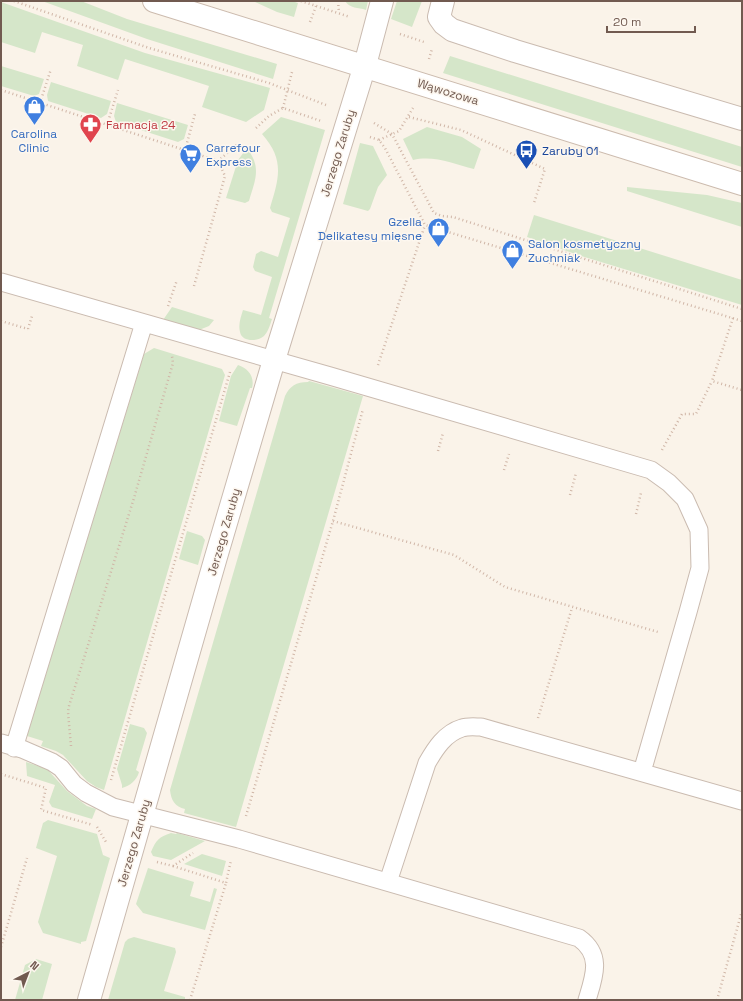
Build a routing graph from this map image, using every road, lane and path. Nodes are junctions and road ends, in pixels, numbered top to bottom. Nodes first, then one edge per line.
1 (14, 1) edge
2 (154, 1) edge
3 (301, 1) edge
4 (338, 1) edge
5 (382, 1) edge
6 (443, 1) edge
7 (339, 13) junction
8 (353, 18) dead end
9 (364, 66) junction
10 (51, 69) dead end
11 (293, 70) dead end
12 (1, 90) edge
13 (118, 90) dead end
14 (287, 90) junction
15 (40, 103) junction
16 (283, 108) junction
17 (414, 108) dead end
18 (195, 114) dead end
19 (350, 114) junction
20 (409, 117) junction
21 (742, 119) edge
22 (323, 121) dead end
23 (107, 125) junction
24 (256, 128) dead end
25 (392, 134) junction
26 (366, 136) dead end
27 (378, 140) junction
28 (239, 143) dead end
29 (185, 150) junction
30 (218, 161) junction
31 (742, 184) edge
32 (534, 203) dead end
33 (425, 225) junction
34 (1, 282) edge
35 (194, 286) dead end
36 (742, 309) edge
37 (32, 316) dead end
38 (733, 318) junction
39 (1, 321) edge
40 (742, 321) edge
41 (144, 323) junction
42 (139, 341) junction
43 (274, 360) junction
44 (231, 368) dead end
45 (712, 381) junction
46 (370, 388) junction
47 (742, 390) edge
48 (444, 432) dead end
49 (438, 450) dead end
50 (510, 452) dead end
51 (578, 466) dead end
52 (504, 470) dead end
53 (650, 470) junction
54 (643, 487) dead end
55 (570, 495) dead end
56 (636, 514) dead end
57 (333, 521) junction
58 (572, 608) junction
59 (661, 633) dead end
60 (531, 741) junction
61 (8, 745) edge
62 (61, 768) junction
63 (642, 772) junction
64 (1, 774) edge
65 (110, 782) dead end
66 (742, 801) edge
67 (143, 816) junction
68 (239, 839) junction
69 (109, 848) dead end
70 (27, 858) dead end
71 (173, 866) dead end
72 (388, 882) junction
73 (226, 883) junction
74 (742, 911) edge
75 (1, 947) edge
76 (89, 1000) edge
77 (190, 1000) edge
78 (587, 1000) edge
79 (717, 1000) edge

1 - 14 path
2 - 9 street, Wąwozowa
3 - 7 path
4 - 7 path
5 - 9 street, Jerzego Zaruby
6 - 21 street
7 - 8 path
9 - 19 street, Jerzego Zaruby
9 - 31 street, Wąwozowa
10 - 15 path
11 - 14 path
12 - 15 path
13 - 23 path
14 - 16 path
14 - 19 path
15 - 23 path
16 - 22 path
16 - 24 path
17 - 20 path
18 - 29 path
19 - 25 path
19 - 43 street, Jerzego Zaruby
20 - 25 path
20 - 32 path
23 - 29 path
25 - 27 path
25 - 36 path
26 - 27 path
27 - 33 path
28 - 30 path
29 - 30 path
30 - 35 path
33 - 38 path
33 - 46 path
34 - 41 lane
37 - 39 path
38 - 40 path
38 - 45 path
41 - 42 lane
41 - 43 lane
42 - 61 lane
42 - 62 path
43 - 46 lane
43 - 67 street, Jerzego Zaruby
44 - 65 path
45 - 47 path
45 - 53 path
46 - 53 lane
46 - 57 path
48 - 49 path
50 - 52 path
51 - 55 path
53 - 63 lane
54 - 56 path
57 - 58 path
57 - 68 path
58 - 59 path
58 - 60 path
60 - 63 lane
60 - 72 lane
61 - 62 lane
62 - 67 lane
63 - 66 lane
64 - 69 path
67 - 68 lane
67 - 76 street, Jerzego Zaruby
68 - 72 lane
68 - 73 path
70 - 75 path
71 - 73 path
72 - 78 lane
73 - 77 path
74 - 79 path

